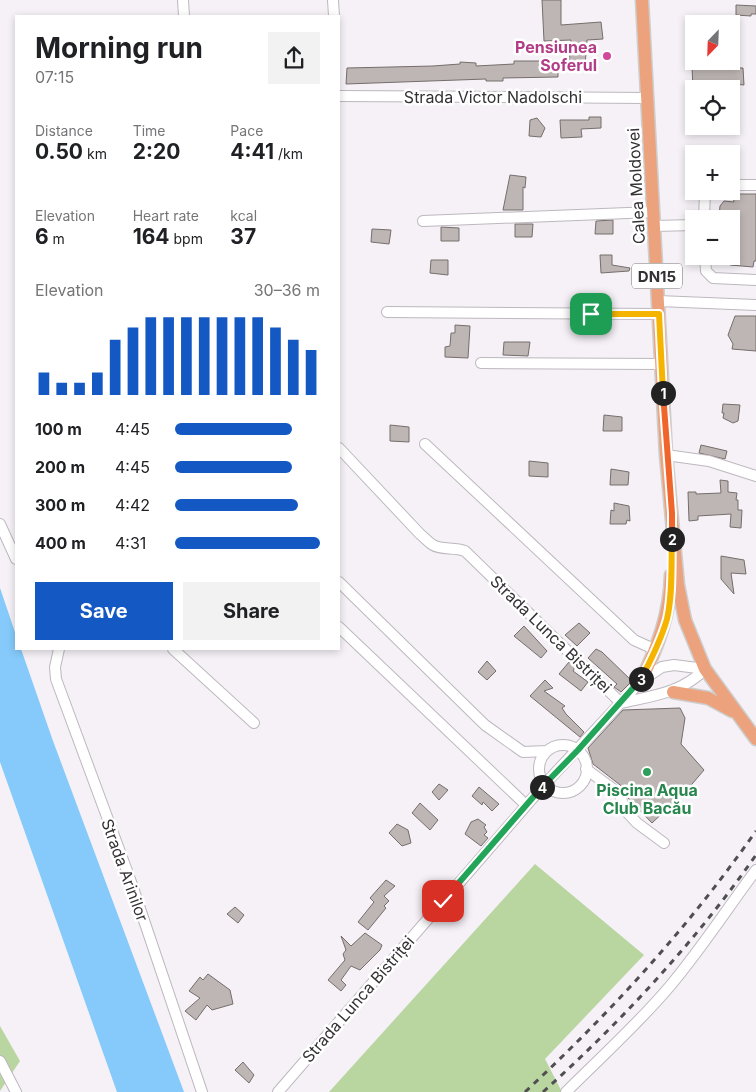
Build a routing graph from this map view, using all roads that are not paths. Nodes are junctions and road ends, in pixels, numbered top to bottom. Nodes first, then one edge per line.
1 (183, 0) edge
2 (333, 0) edge
3 (642, 0) edge
4 (184, 15) edge
5 (334, 15) edge
6 (340, 96) edge
7 (647, 98) junction
8 (740, 185) edge
9 (756, 185) edge
10 (653, 212) junction
11 (423, 221) dead end
12 (685, 225) edge
13 (654, 226) junction
14 (706, 265) edge
15 (756, 280) edge
16 (658, 301) junction
17 (756, 305) edge
18 (387, 312) dead end
19 (659, 314) junction
20 (482, 363) dead end
21 (662, 364) junction
22 (425, 444) dead end
23 (340, 449) edge
24 (666, 455) junction
25 (756, 476) edge
26 (672, 513) junction
27 (0, 524) edge
28 (15, 557) edge
29 (340, 583) edge
30 (340, 628) edge
31 (174, 650) edge
32 (656, 650) junction
33 (56, 651) edge
34 (705, 669) junction
35 (641, 681) junction
36 (673, 692) junction
37 (621, 702) junction
38 (736, 713) junction
39 (254, 722) dead end
40 (756, 738) edge
41 (578, 750) junction
42 (547, 751) junction
43 (586, 769) junction
44 (544, 784) junction
45 (526, 805) junction
46 (664, 843) dead end
47 (756, 870) edge
48 (0, 1061) edge
49 (16, 1092) edge
50 (202, 1092) edge
51 (278, 1092) edge
52 (566, 1092) edge

1 - 4 street
2 - 5 street
3 - 7 main road, Calea Moldovei / DN15
6 - 7 street, Strada Victor Nadolschi
7 - 10 main road, Calea Moldovei / DN15
8 - 9 street
10 - 11 street
10 - 13 main road, Calea Moldovei / DN15
12 - 13 street
13 - 16 main road, Calea Moldovei / DN15
14 - 15 street
16 - 17 street
16 - 19 main road, Calea Moldovei / DN15
18 - 19 street
19 - 21 main road, Calea Moldovei / DN15
20 - 21 street
21 - 24 main road, Calea Moldovei / DN15
22 - 32 street
23 - 37 street, Strada Lunca Bistriței
24 - 25 street
24 - 26 main road, Calea Moldovei / DN15
26 - 32 main road
26 - 34 main road, Calea Moldovei / DN15
27 - 28 street
29 - 42 street
30 - 45 street
31 - 39 street
32 - 35 main road
33 - 50 street, Strada Arinilor
34 - 35 street
34 - 36 street
34 - 38 main road, Calea Moldovei / DN15
35 - 37 street
36 - 37 street
36 - 38 main road
37 - 41 street, Strada Lunca Bistriței
38 - 40 main road, Calea Moldovei / DN15
41 - 42 street
41 - 43 street
41 - 44 street, Strada Lunca Bistriței
42 - 44 street
43 - 44 street
43 - 46 street
44 - 45 street, Strada Lunca Bistriței
45 - 51 street, Strada Lunca Bistriței
47 - 52 street
48 - 49 street

